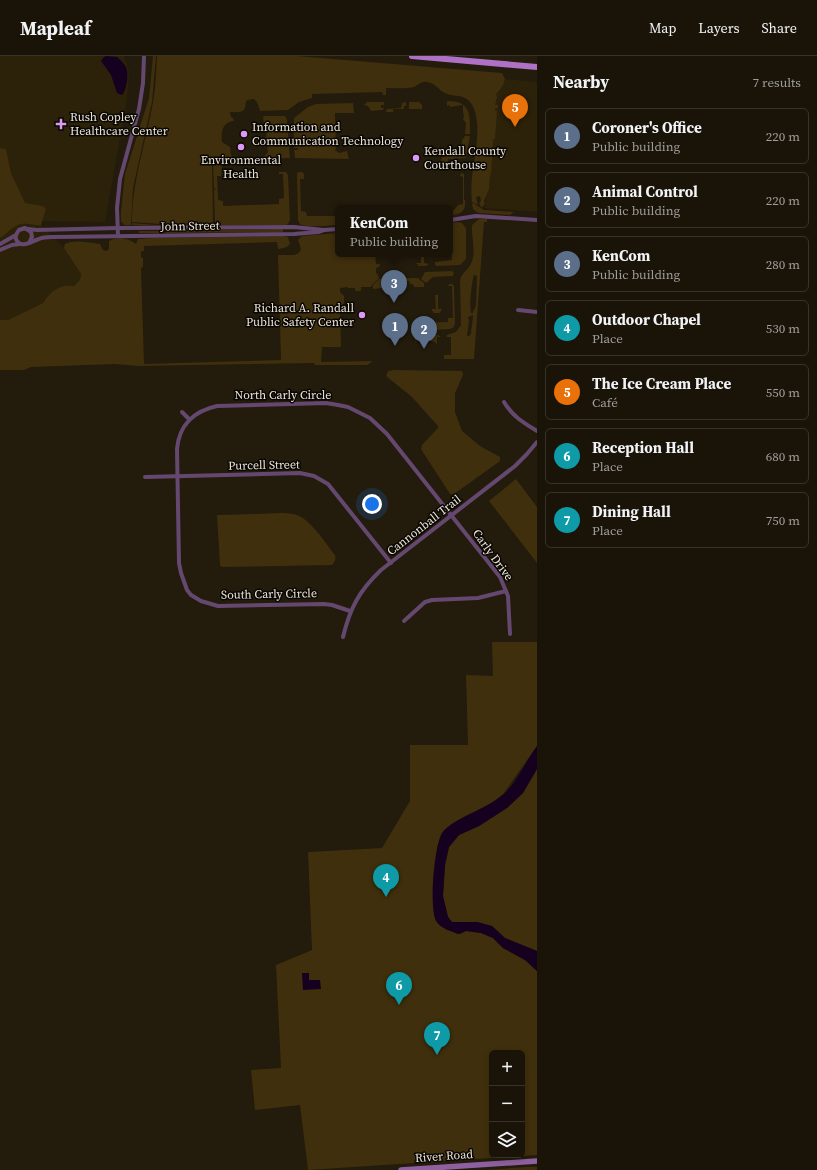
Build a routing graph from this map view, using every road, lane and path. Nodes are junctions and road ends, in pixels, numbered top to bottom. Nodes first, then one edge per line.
1 (144, 56) edge
2 (412, 56) edge
3 (537, 67) edge
4 (453, 220) edge
5 (537, 220) edge
6 (25, 228) junction
7 (117, 228) junction
8 (335, 228) edge
9 (54, 230) junction
10 (324, 230) junction
11 (16, 235) junction
12 (55, 236) junction
13 (118, 236) junction
14 (29, 243) junction
15 (0, 244) edge
16 (20, 244) junction
17 (0, 250) edge
18 (518, 310) dead end
19 (537, 312) edge
20 (504, 402) dead end
21 (182, 412) dead end
22 (189, 419) junction
23 (537, 431) edge
24 (537, 442) edge
25 (177, 476) junction
26 (145, 477) dead end
27 (451, 516) junction
28 (391, 563) junction
29 (506, 591) junction
30 (350, 611) junction
31 (404, 621) dead end
32 (510, 634) dead end
33 (343, 637) dead end
34 (537, 1161) edge
35 (401, 1170) edge

1 - 7 street
2 - 3 main road
4 - 5 street
6 - 9 street, John Street
6 - 11 street
6 - 14 street
7 - 9 street, John Street
7 - 10 street, John Street
7 - 13 street
8 - 10 street, John Street
9 - 12 street
10 - 13 street, John Street
11 - 15 street
11 - 16 street
12 - 13 street, John Street
12 - 14 street, John Street
14 - 16 street
16 - 17 street
18 - 19 street
20 - 23 street
21 - 22 street
22 - 25 street
22 - 27 street, North Carly Circle
24 - 27 street, Cannonball Trail
25 - 26 street, Purcell Street
25 - 28 street, Purcell Street
25 - 30 street, South Carly Circle
27 - 28 street, Cannonball Trail
27 - 29 street, Carly Drive
28 - 30 street, Cannonball Trail
29 - 31 street
29 - 32 street, Carly Drive
30 - 33 street, Cannonball Trail
34 - 35 street, River Road

